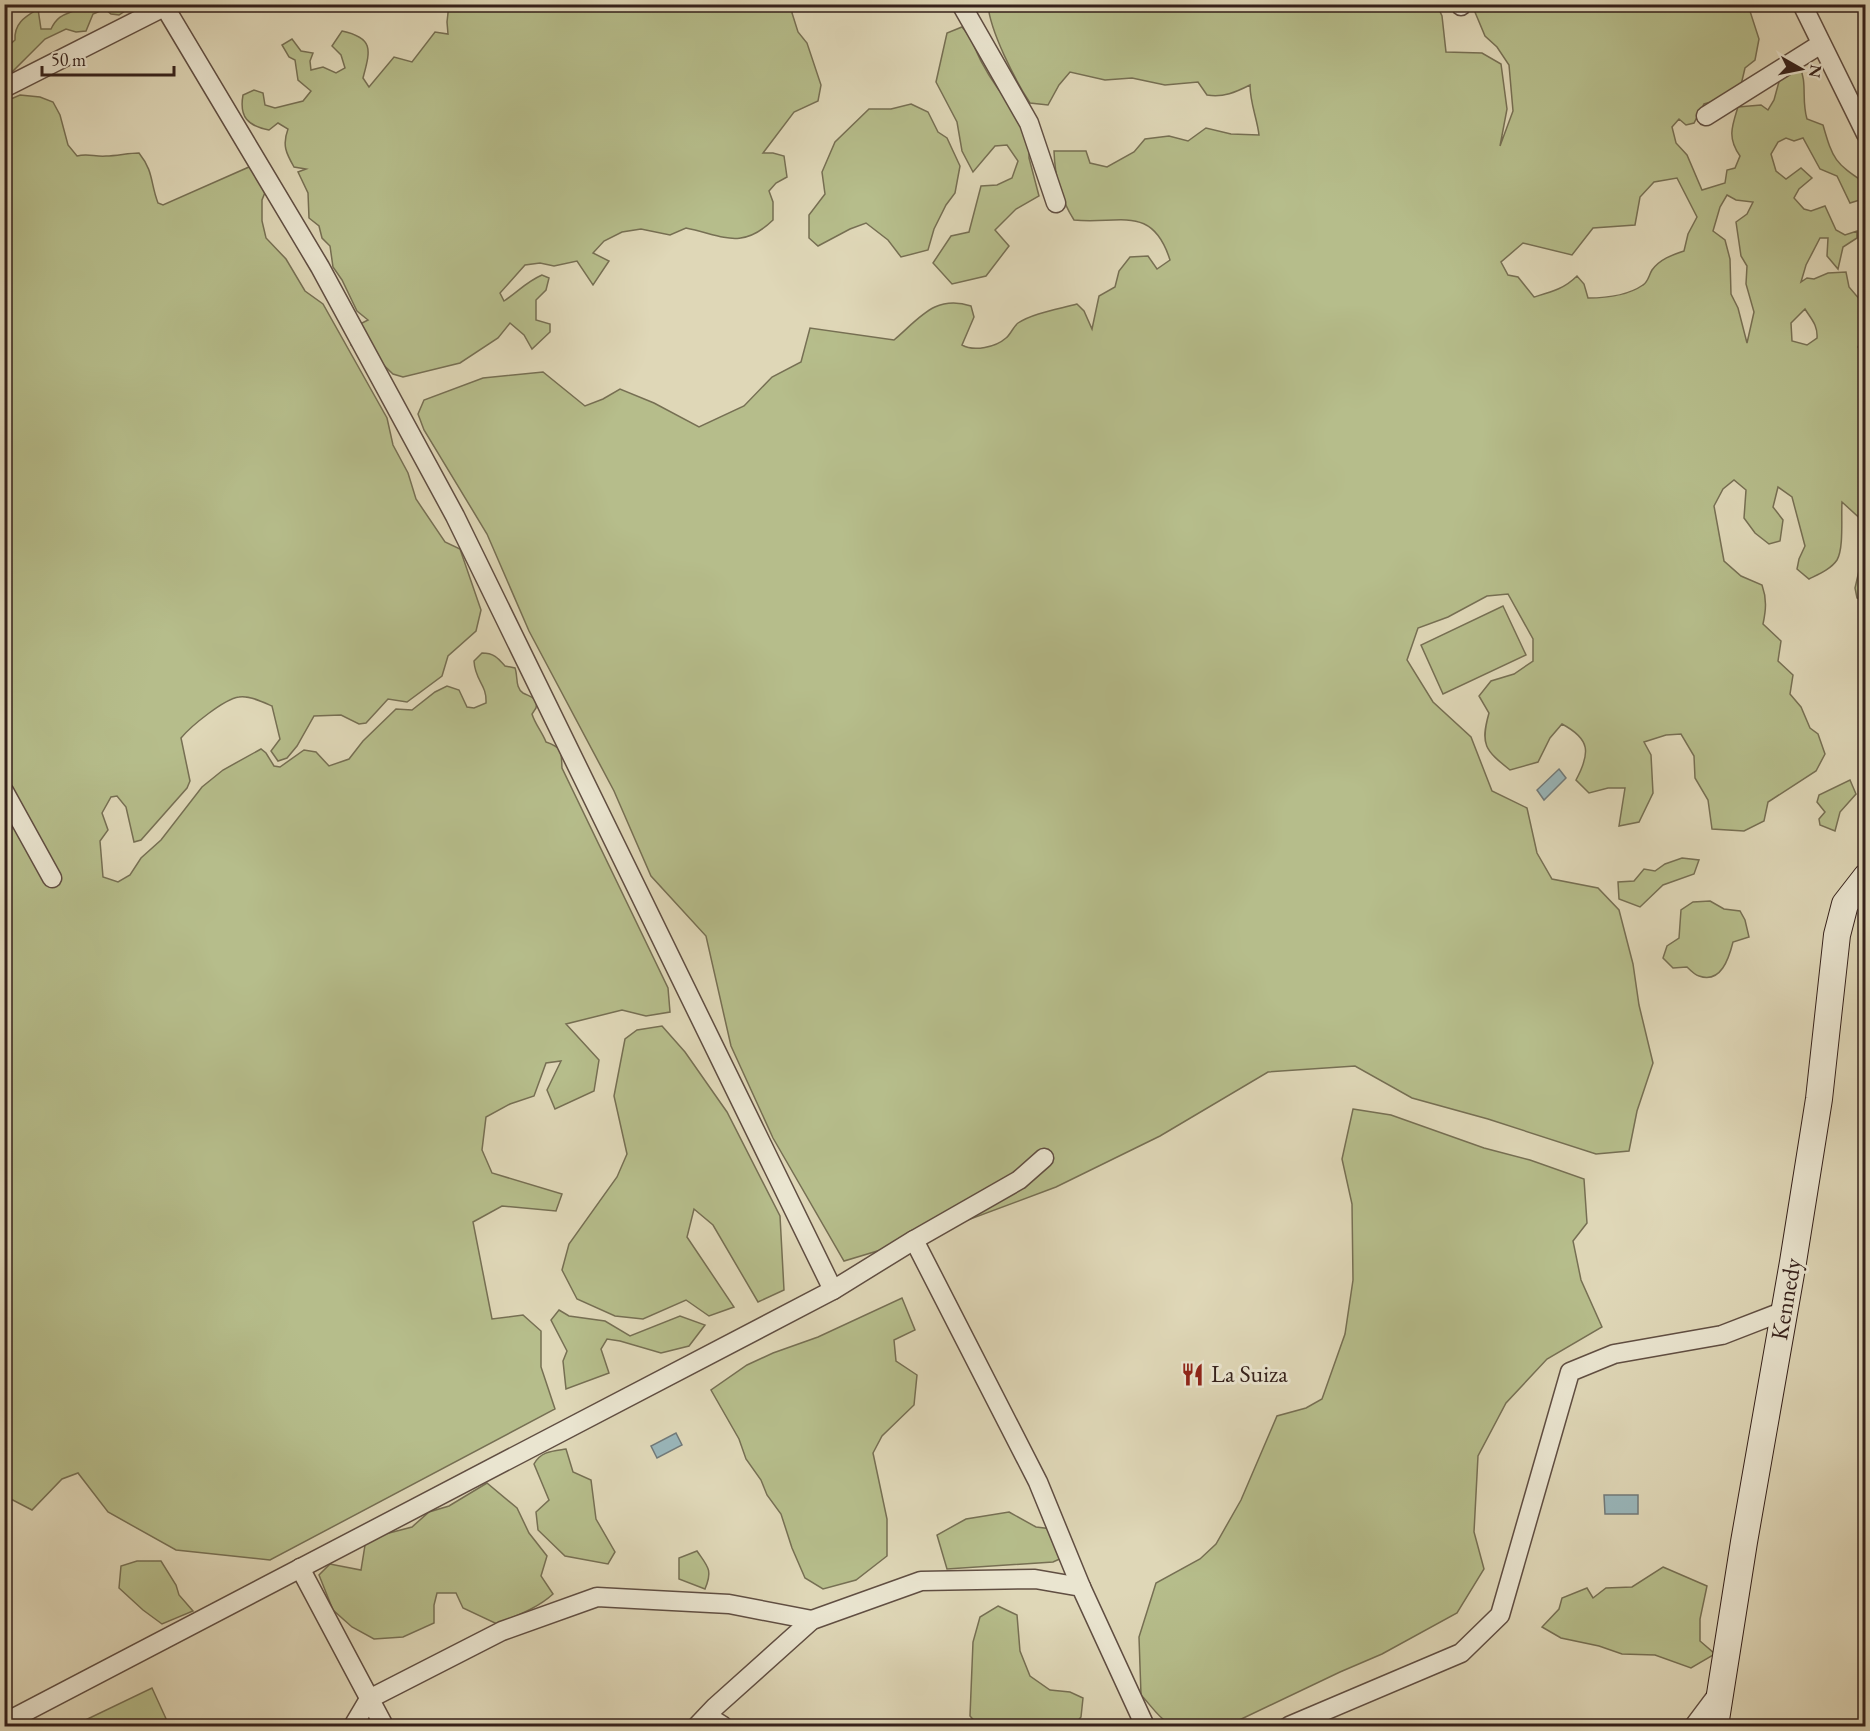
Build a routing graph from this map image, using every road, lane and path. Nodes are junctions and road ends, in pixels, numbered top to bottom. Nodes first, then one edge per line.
1 (961, 4) edge
2 (1802, 4) edge
3 (166, 5) edge
4 (1821, 44) junction
5 (4, 88) edge
6 (1706, 116) dead end
7 (1866, 134) edge
8 (1056, 203) dead end
9 (4, 791) edge
10 (1866, 877) edge
11 (52, 878) dead end
12 (1044, 1158) dead end
13 (914, 1240) junction
14 (833, 1290) junction
15 (1784, 1311) junction
16 (300, 1568) junction
17 (1081, 1587) junction
18 (812, 1620) junction
19 (1719, 1693) junction
20 (369, 1699) junction
21 (702, 1721) edge
22 (4, 1723) edge
23 (353, 1726) edge
24 (384, 1726) edge
25 (723, 1726) edge
26 (1145, 1726) edge
27 (1289, 1726) edge
28 (1694, 1726) edge
29 (1715, 1726) edge

1 - 8 street
2 - 4 street
3 - 5 street
3 - 14 street
4 - 6 street
4 - 7 street
9 - 11 street
10 - 15 main road, Kennedy
12 - 13 street
13 - 14 street
13 - 17 street
14 - 16 street
15 - 19 main road, Kennedy
15 - 27 street
16 - 20 street
16 - 22 street
17 - 18 street
17 - 26 street
18 - 20 street
18 - 21 street
19 - 28 street
19 - 29 main road, Kennedy
20 - 23 street
20 - 24 street
21 - 25 street

